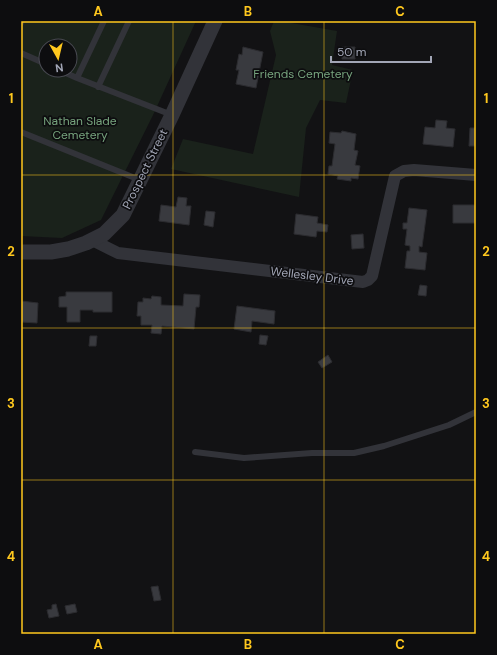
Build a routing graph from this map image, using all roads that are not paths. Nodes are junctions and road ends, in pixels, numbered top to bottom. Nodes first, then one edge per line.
1 (104, 21) edge
2 (129, 21) edge
3 (215, 21) edge
4 (21, 53) edge
5 (38, 60) edge
6 (78, 76) edge
7 (77, 78) edge
8 (98, 87) junction
9 (172, 115) junction
10 (21, 132) edge
11 (476, 175) edge
12 (140, 180) junction
13 (92, 240) junction
14 (21, 252) edge
15 (476, 412) edge
16 (195, 452) dead end

1 - 6 lane
2 - 8 lane
3 - 9 street, Prospect Street
4 - 5 lane
7 - 8 lane
8 - 9 lane
9 - 12 street, Prospect Street
10 - 12 lane
11 - 13 street, Wellesley Drive
12 - 13 street, Prospect Street
13 - 14 street, Prospect Street
15 - 16 lane

